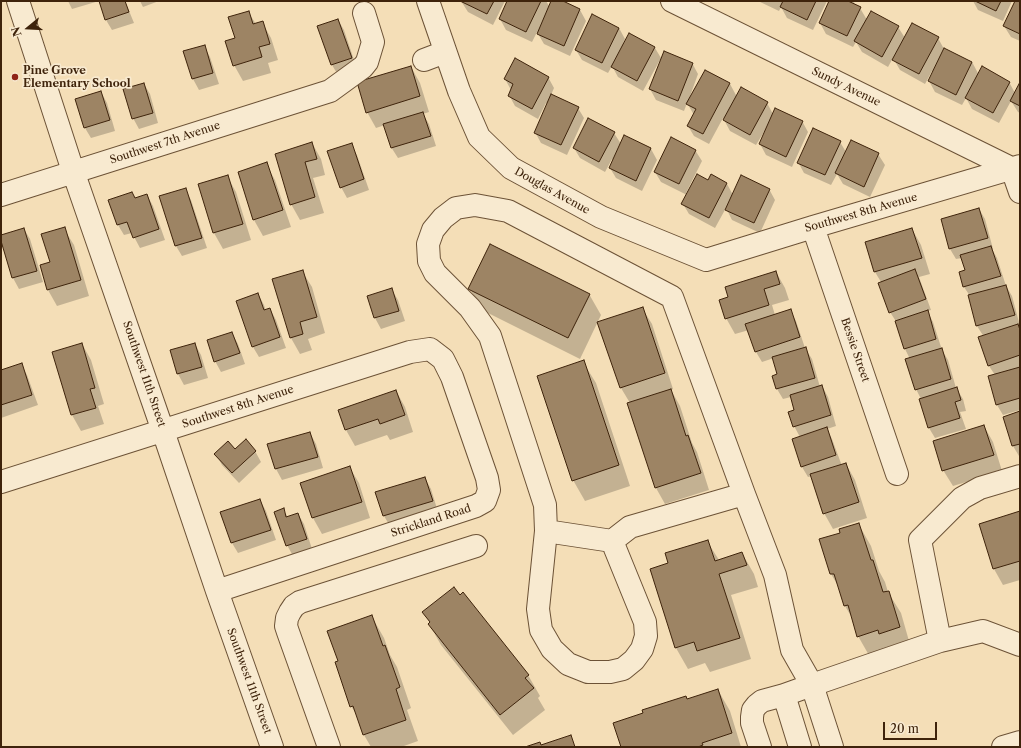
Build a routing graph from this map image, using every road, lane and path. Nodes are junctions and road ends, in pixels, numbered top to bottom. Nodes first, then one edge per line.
1 (18, 1) edge
2 (428, 1) edge
3 (672, 1) edge
4 (364, 13) dead end
5 (445, 52) junction
6 (424, 60) dead end
7 (1017, 169) edge
8 (74, 171) junction
9 (1020, 192) edge
10 (1, 195) edge
11 (813, 227) junction
12 (702, 258) joint
13 (430, 349) joint
14 (163, 430) junction
15 (897, 474) dead end
16 (1020, 476) edge
17 (1, 482) edge
18 (744, 494) junction
19 (546, 531) junction
20 (612, 541) junction
21 (476, 546) dead end
22 (217, 591) junction
23 (940, 641) junction
24 (1020, 645) edge
25 (812, 685) junction
26 (784, 695) junction
27 (1020, 742) edge
28 (272, 747) edge
29 (329, 747) edge
30 (760, 747) edge
31 (800, 747) edge
32 (832, 747) edge
33 (1004, 747) edge

1 - 8 street, Southwest 11th Street
2 - 5 street, Douglas Avenue
3 - 7 street, Sundy Avenue
4 - 8 street, Southwest 7th Avenue
5 - 6 street
5 - 12 street, Douglas Avenue
7 - 9 street
7 - 11 street, Southwest 8th Avenue
8 - 10 street, Southwest 7th Avenue
8 - 14 street, Southwest 11th Street
11 - 12 street, Southwest 8th Avenue
11 - 15 street, Bessie Street
13 - 14 street, Southwest 8th Avenue
13 - 22 street, Strickland Road
14 - 17 street, Southwest 8th Avenue
14 - 22 street, Southwest 11th Street
16 - 23 street
18 - 19 street
18 - 20 street
18 - 25 street
19 - 20 street
19 - 20 street
21 - 29 street
22 - 28 street, Southwest 11th Street
23 - 24 street
23 - 25 street
25 - 26 street
25 - 32 street
26 - 30 street
26 - 31 street
27 - 33 street

